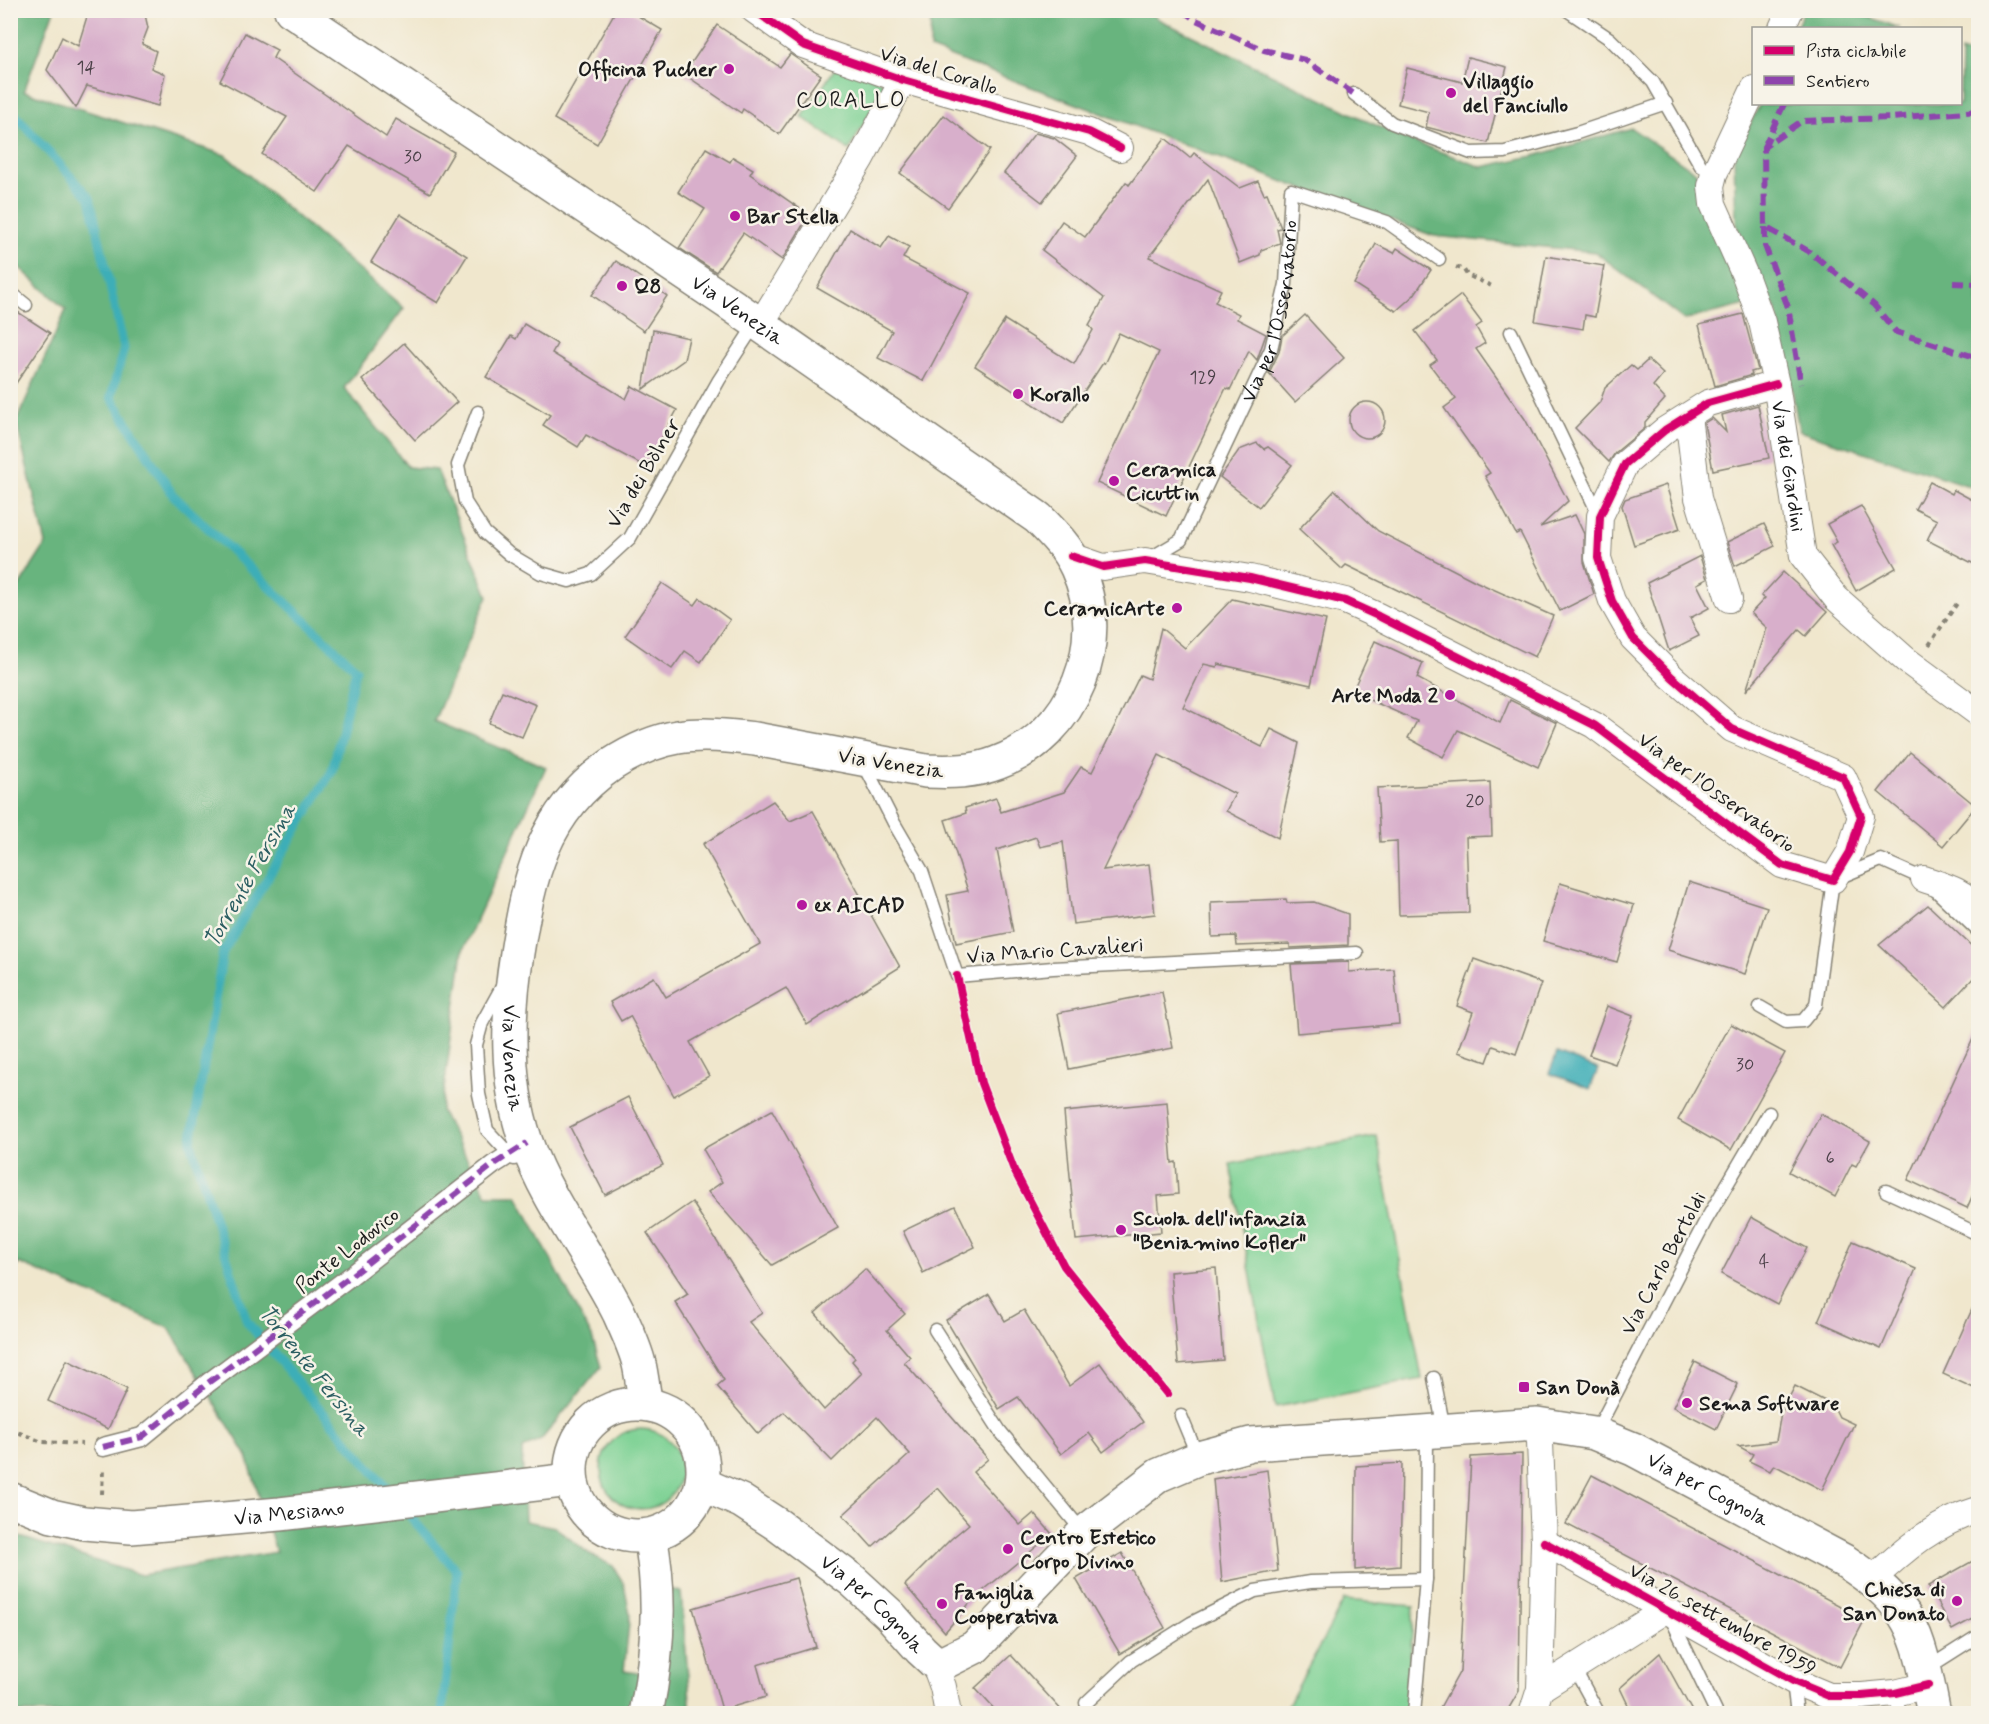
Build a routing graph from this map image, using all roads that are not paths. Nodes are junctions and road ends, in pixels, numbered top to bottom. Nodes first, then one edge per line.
1 (291, 10) edge
2 (754, 10) edge
3 (1567, 10) edge
4 (1790, 10) edge
5 (1782, 27) edge
6 (903, 80) junction
7 (1752, 93) edge
8 (1354, 94) dead end
9 (1666, 103) junction
10 (1120, 148) dead end
11 (1714, 174) junction
12 (1439, 260) road end
13 (10, 292) edge
14 (26, 304) dead end
15 (758, 324) junction
16 (1511, 332) dead end
17 (1776, 384) junction
18 (478, 412) dead end
19 (1688, 416) junction
20 (1600, 516) junction
21 (1071, 556) junction
22 (1145, 561) junction
23 (1729, 599) dead end
24 (1978, 712) edge
25 (862, 760) junction
26 (1924, 879) junction
27 (1833, 880) junction
28 (1978, 908) edge
29 (1978, 931) edge
30 (1357, 953) dead end
31 (1760, 1007) dead end
32 (1769, 1113) dead end
33 (518, 1149) junction
34 (1886, 1191) dead end
35 (1978, 1234) edge
36 (935, 1330) dead end
37 (1434, 1378) dead end
38 (646, 1404) junction
39 (1181, 1416) dead end
40 (1537, 1424) junction
41 (1436, 1431) junction
42 (1595, 1434) junction
43 (104, 1447) road end
44 (1198, 1458) junction
45 (571, 1480) junction
46 (702, 1484) junction
47 (10, 1499) edge
48 (1978, 1510) edge
49 (1084, 1533) junction
50 (650, 1536) junction
51 (1544, 1542) junction
52 (1426, 1579) junction
53 (1873, 1579) junction
54 (1666, 1609) junction
55 (1978, 1635) edge
56 (934, 1662) junction
57 (1574, 1668) junction
58 (1793, 1681) junction
59 (1540, 1689) junction
60 (1929, 1689) edge
61 (1086, 1703) dead end
62 (1898, 1703) edge
63 (646, 1713) edge
64 (948, 1713) edge
65 (1414, 1713) edge
66 (1532, 1713) edge
67 (1599, 1713) edge
68 (1717, 1713) edge
69 (1797, 1713) edge

1 - 15 main road, Via Venezia
2 - 6 street, Via del Corallo
3 - 9 lane
4 - 5 street
6 - 10 street, Via del Corallo
6 - 15 street, Via del Corallo
7 - 11 street, Via dei Giardini
8 - 9 lane
9 - 11 lane
11 - 17 street, Via dei Giardini
12 - 22 lane, Via per l'Osservatorio
13 - 14 lane
15 - 18 lane, Via dei Bòlner
15 - 21 main road, Via Venezia
16 - 20 lane
17 - 19 street
17 - 24 street, Via dei Giardini
19 - 20 street
19 - 23 street
20 - 27 street
21 - 22 street, Via per l'Osservatorio
21 - 25 main road, Via Venezia
22 - 27 street, Via per l'Osservatorio
25 - 30 lane, Via Mario Cavalieri
25 - 33 main road, Via Venezia
26 - 27 lane
26 - 28 street
26 - 29 lane
27 - 31 lane
32 - 42 lane, Via Carlo Bertoldi
33 - 38 main road, Via Venezia
33 - 43 street, Ponte Lodovico
34 - 35 lane
36 - 49 lane
37 - 41 lane
38 - 45 main road
38 - 46 main road
39 - 44 lane
40 - 41 main road, Via per Cognola
40 - 42 main road, Via per Cognola
40 - 51 street
41 - 44 main road, Via per Cognola
41 - 52 lane
42 - 53 main road, Via per Cognola
44 - 49 main road, Via per Cognola
45 - 47 main road, Via Mesiano
45 - 50 main road
46 - 50 main road
46 - 56 main road, Via per Cognola
48 - 53 street
49 - 56 main road, Via per Cognola
50 - 63 main road
51 - 54 street, Via 26 settembre 1959
51 - 59 street
52 - 61 lane
52 - 65 lane
53 - 60 main road, Via per Cognola
54 - 57 street
54 - 58 street, Via 26 settembre 1959
54 - 68 lane, Via 26 settembre 1959
55 - 60 lane
56 - 64 street
57 - 59 street
57 - 67 lane
58 - 62 street, Via 26 settembre 1959
58 - 69 lane, Via 26 settembre 1959
59 - 66 street
60 - 62 street, Via 26 settembre 1959

